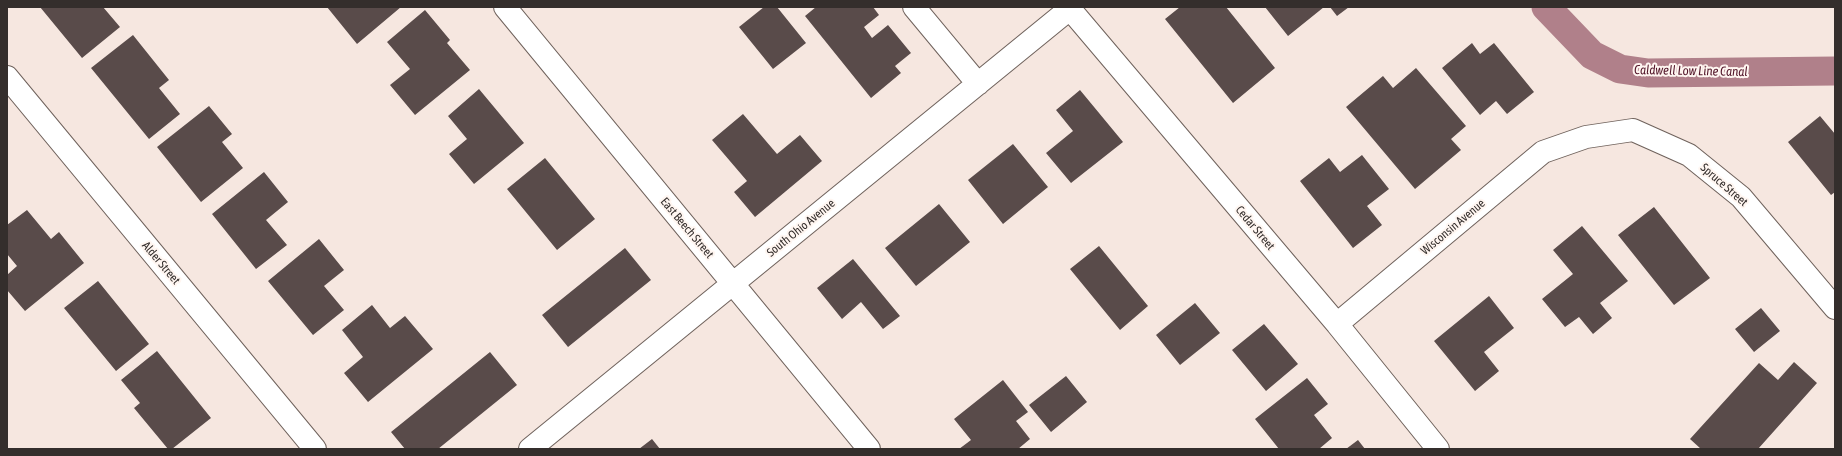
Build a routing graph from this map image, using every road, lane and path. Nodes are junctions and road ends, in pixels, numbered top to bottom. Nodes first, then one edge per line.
1 (505, 7) edge
2 (914, 7) edge
3 (1071, 8) edge
4 (7, 77) edge
5 (978, 84) junction
6 (1576, 141) joint
7 (733, 283) junction
8 (1835, 308) edge
9 (1337, 324) junction
10 (315, 449) edge
11 (530, 449) edge
12 (869, 449) edge
13 (1438, 449) edge

1 - 7 street, East Beech Street
2 - 5 street
3 - 5 street, South Ohio Avenue
3 - 9 street, Cedar Street
4 - 10 street, Alder Street
5 - 7 street, South Ohio Avenue
6 - 8 street, Spruce Street
6 - 9 street, Wisconsin Avenue
7 - 11 street, South Ohio Avenue
7 - 12 street, East Beech Street
9 - 13 street, Cedar Street

